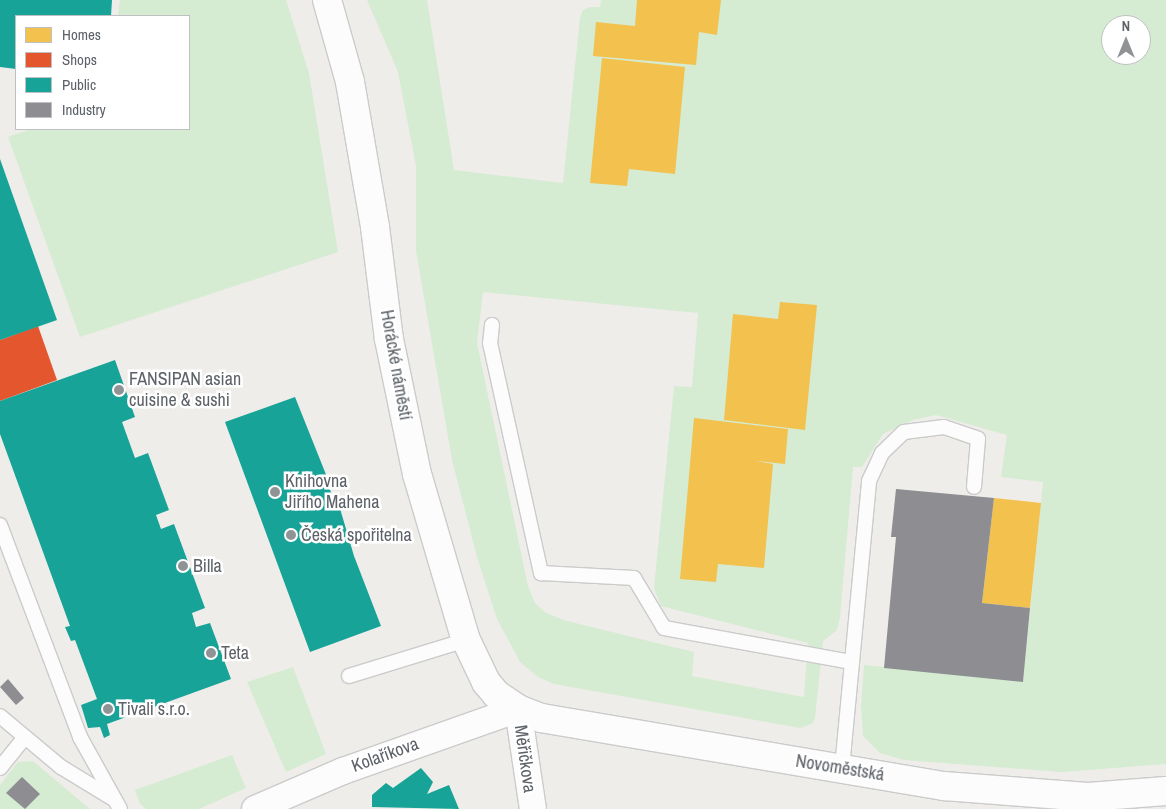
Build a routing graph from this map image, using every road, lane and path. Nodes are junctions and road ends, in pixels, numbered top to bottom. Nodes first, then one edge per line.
1 (327, 0) edge
2 (492, 325) dead end
3 (974, 487) dead end
4 (0, 525) edge
5 (466, 640) junction
6 (852, 662) junction
7 (349, 676) dead end
8 (518, 709) junction
9 (0, 716) edge
10 (24, 738) junction
11 (0, 768) edge
12 (842, 768) junction
13 (1166, 792) edge
14 (118, 805) edge
15 (255, 809) edge
16 (533, 809) edge

1 - 5 street, Horácké náměstí
2 - 6 lane
3 - 6 lane
4 - 14 lane
5 - 7 lane
5 - 8 street, Horácké náměstí
6 - 12 lane
8 - 12 street, Novoměstská
8 - 15 street, Kolaříkova
8 - 16 street, Měřičkova
9 - 10 lane
10 - 11 lane
10 - 14 lane
12 - 13 street, Novoměstská

